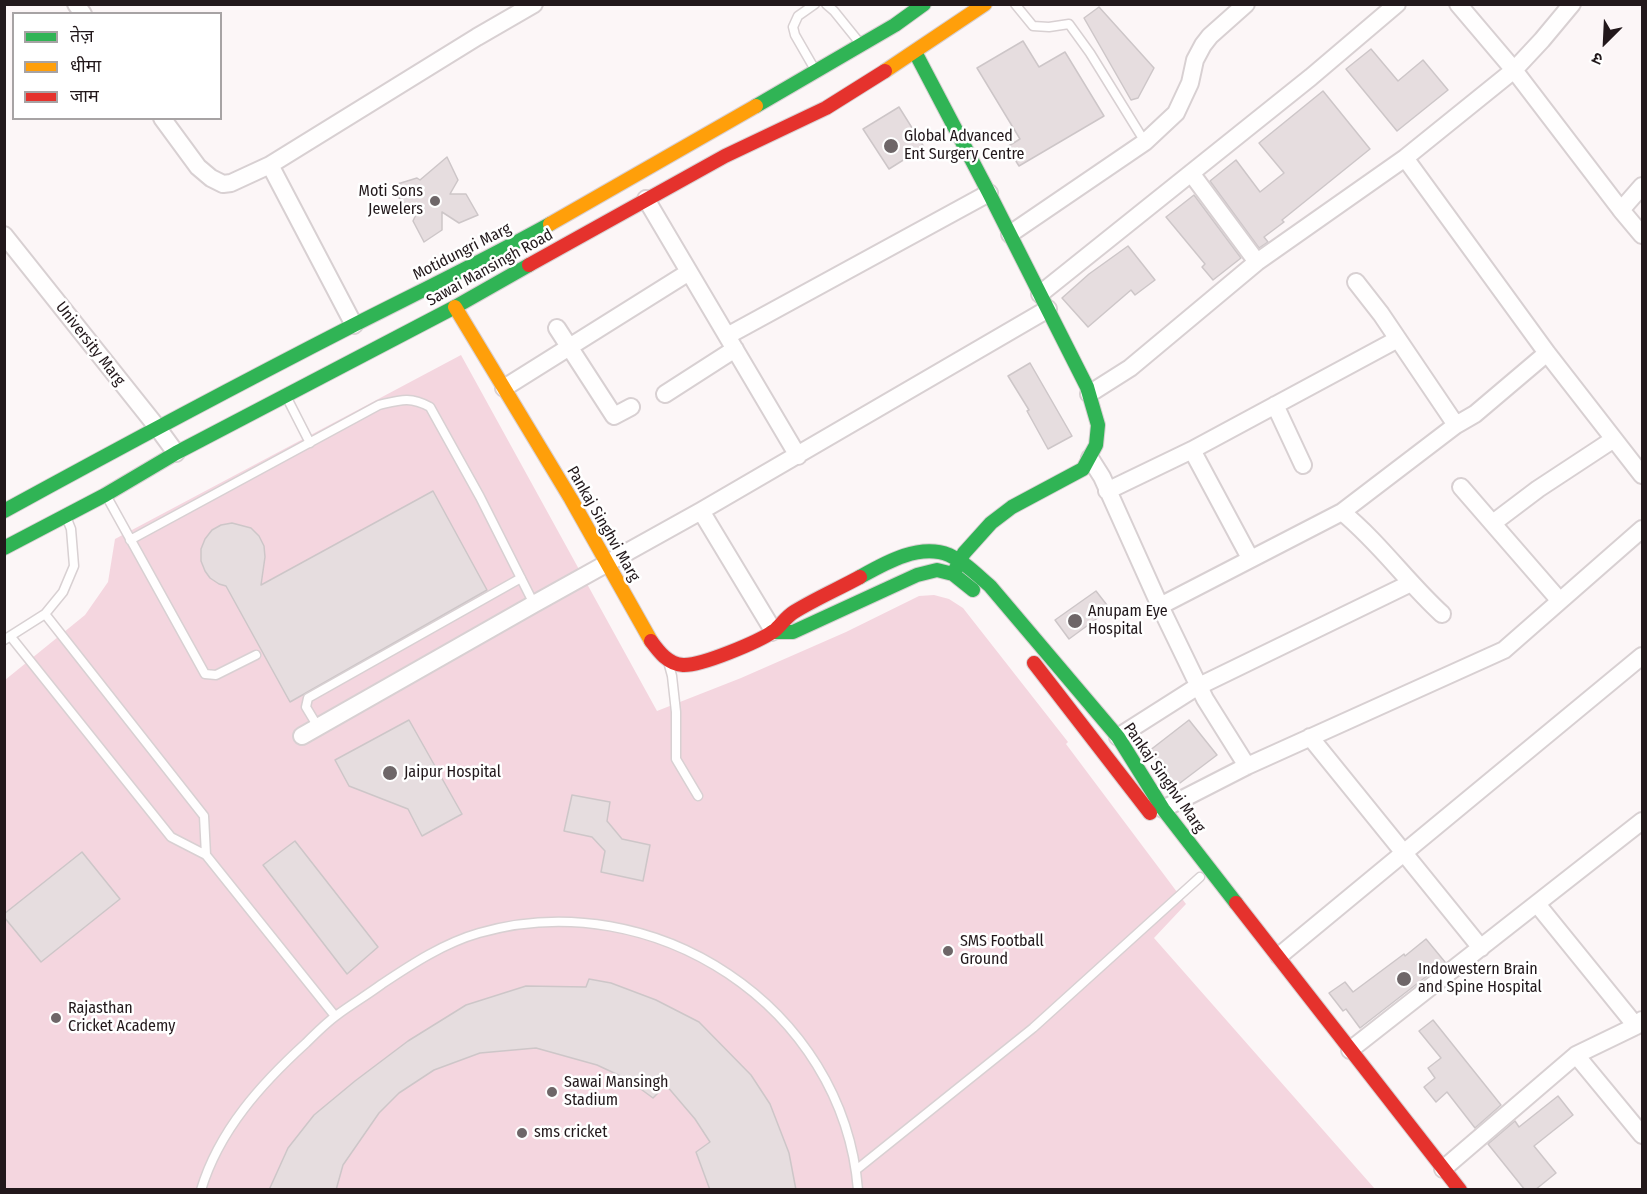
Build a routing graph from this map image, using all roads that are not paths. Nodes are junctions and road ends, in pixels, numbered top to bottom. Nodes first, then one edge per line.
1 (534, 4) edge
2 (815, 4) edge
3 (826, 4) edge
4 (924, 4) edge
5 (985, 4) edge
6 (1016, 4) edge
7 (1246, 4) edge
8 (1397, 4) edge
9 (1458, 4) edge
10 (1572, 4) edge
11 (861, 45) junction
12 (915, 52) junction
13 (1514, 70) junction
14 (816, 71) junction
15 (163, 120) edge
16 (1144, 142) junction
17 (1405, 158) junction
18 (270, 165) junction
19 (1191, 173) junction
20 (1642, 186) edge
21 (989, 193) junction
22 (646, 199) junction
23 (1621, 210) junction
24 (1010, 234) junction
25 (4, 235) edge
26 (1642, 235) edge
27 (1257, 262) junction
28 (689, 272) junction
29 (1356, 282) dead end
30 (1044, 302) junction
31 (455, 307) junction
32 (354, 325) junction
33 (557, 328) dead end
34 (1398, 339) junction
35 (731, 343) junction
36 (569, 347) junction
37 (1547, 353) junction
38 (504, 388) junction
39 (665, 394) dead end
40 (1089, 394) junction
41 (285, 395) junction
42 (1275, 405) junction
43 (631, 407) dead end
44 (1456, 425) junction
45 (157, 427) junction
46 (1614, 439) junction
47 (310, 443) junction
48 (1192, 450) junction
49 (176, 453) junction
50 (798, 456) junction
51 (1090, 458) junction
52 (1303, 465) dead end
53 (1642, 475) edge
54 (1461, 487) dead end
55 (1107, 491) junction
56 (105, 495) junction
57 (4, 511) edge
58 (702, 511) junction
59 (1342, 512) junction
60 (66, 516) junction
61 (1492, 523) junction
62 (1642, 529) edge
63 (130, 540) junction
64 (4, 548) edge
65 (1250, 558) junction
66 (960, 560) junction
67 (608, 563) junction
68 (952, 574) junction
69 (521, 578) junction
70 (1411, 583) junction
71 (984, 600) dead end
72 (1560, 601) junction
73 (534, 604) junction
74 (1160, 606) junction
75 (45, 614) junction
76 (1442, 614) dead end
77 (772, 632) junction
78 (8, 638) edge
79 (256, 655) dead end
80 (1028, 655) dead end
81 (1642, 656) edge
82 (668, 660) junction
83 (1198, 686) junction
84 (318, 727) junction
85 (302, 736) dead end
86 (1118, 737) junction
87 (1310, 737) junction
88 (1100, 749) junction
89 (1247, 766) junction
90 (698, 796) dead end
91 (1157, 812) junction
92 (1642, 820) edge
93 (1404, 854) junction
94 (206, 855) junction
95 (1200, 877) junction
96 (1537, 904) junction
97 (1481, 948) junction
98 (1274, 961) junction
99 (335, 1016) junction
100 (1639, 1023) edge
101 (1327, 1041) dead end
102 (1345, 1054) junction
103 (1576, 1055) junction
104 (1381, 1111) dead end
105 (1642, 1135) edge
106 (1443, 1169) junction
107 (856, 1170) junction
108 (201, 1190) edge
109 (858, 1190) edge
110 (1443, 1190) edge
111 (1460, 1190) edge

1 - 18 street
2 - 14 lane
3 - 11 lane
4 - 11 street, Motidungri Marg
5 - 12 street, Sawai Mansingh Road
6 - 16 lane
7 - 16 street
8 - 19 street
9 - 13 street
10 - 13 street
11 - 14 street, Motidungri Marg
12 - 21 street
12 - 22 street, Sawai Mansingh Road
13 - 17 street
13 - 23 street
14 - 32 street, Motidungri Marg
15 - 18 street
16 - 24 street
17 - 27 street
17 - 37 street
18 - 32 street
19 - 27 street
19 - 30 street
20 - 23 street
21 - 24 street
21 - 35 street
22 - 28 street
22 - 31 street, Sawai Mansingh Road
23 - 26 street
24 - 30 street
25 - 45 street, University Marg
27 - 40 street
28 - 35 street
28 - 36 street
29 - 34 street
30 - 40 street
30 - 50 street
31 - 38 street, Pankaj Singhvi Marg
31 - 41 street, Sawai Mansingh Road
32 - 45 street, Motidungri Marg
33 - 36 street
34 - 42 street
34 - 44 street
35 - 39 street
35 - 50 street
36 - 38 street
36 - 43 street
37 - 44 street
37 - 46 street
38 - 67 street, Pankaj Singhvi Marg
40 - 51 street
41 - 47 lane
41 - 49 street, Sawai Mansingh Road
42 - 48 street
42 - 52 street
44 - 59 street
45 - 49 street, University Marg
45 - 57 street, Motidungri Marg
46 - 53 street
46 - 61 street
47 - 63 lane
47 - 69 lane
48 - 55 street
48 - 65 street
49 - 56 street, Sawai Mansingh Road
50 - 58 street
51 - 55 street
51 - 66 street
54 - 61 street
55 - 74 street
56 - 60 street, Sawai Mansingh Road
56 - 63 lane
58 - 67 street
58 - 77 street
59 - 65 street
59 - 70 street
60 - 64 street, Sawai Mansingh Road
60 - 75 lane
61 - 72 street
62 - 72 street
63 - 79 lane
65 - 74 street
66 - 68 street
66 - 77 street, Pankaj Singhvi Marg
66 - 86 street, Pankaj Singhvi Marg
67 - 73 street
67 - 82 street, Pankaj Singhvi Marg
68 - 71 street
68 - 77 street, Pankaj Singhvi Marg
69 - 73 lane
69 - 84 lane
70 - 76 street
70 - 83 street
72 - 87 street
73 - 84 street
74 - 83 street
75 - 78 lane
75 - 94 lane
77 - 82 street, Pankaj Singhvi Marg
78 - 94 lane
80 - 88 street, Pankaj Singhvi Marg
81 - 93 street
82 - 90 lane
83 - 86 street
83 - 89 street
84 - 85 street
86 - 88 street
86 - 91 street, Pankaj Singhvi Marg
87 - 89 street
87 - 93 street
88 - 91 street, Pankaj Singhvi Marg
89 - 91 street
91 - 95 street, Pankaj Singhvi Marg
91 - 98 street, Pankaj Singhvi Marg
92 - 96 street
93 - 97 street
93 - 98 street
94 - 99 lane
95 - 98 street, Pankaj Singhvi Marg
95 - 107 lane
96 - 97 street
96 - 100 street
97 - 102 street
98 - 101 street, Pankaj Singhvi Marg
98 - 102 street, Pankaj Singhvi Marg
99 - 107 lane
99 - 108 lane
100 - 103 street
102 - 106 street, Pankaj Singhvi Marg
103 - 105 street
103 - 106 street
104 - 110 street
106 - 111 street, Pankaj Singhvi Marg
107 - 109 lane

